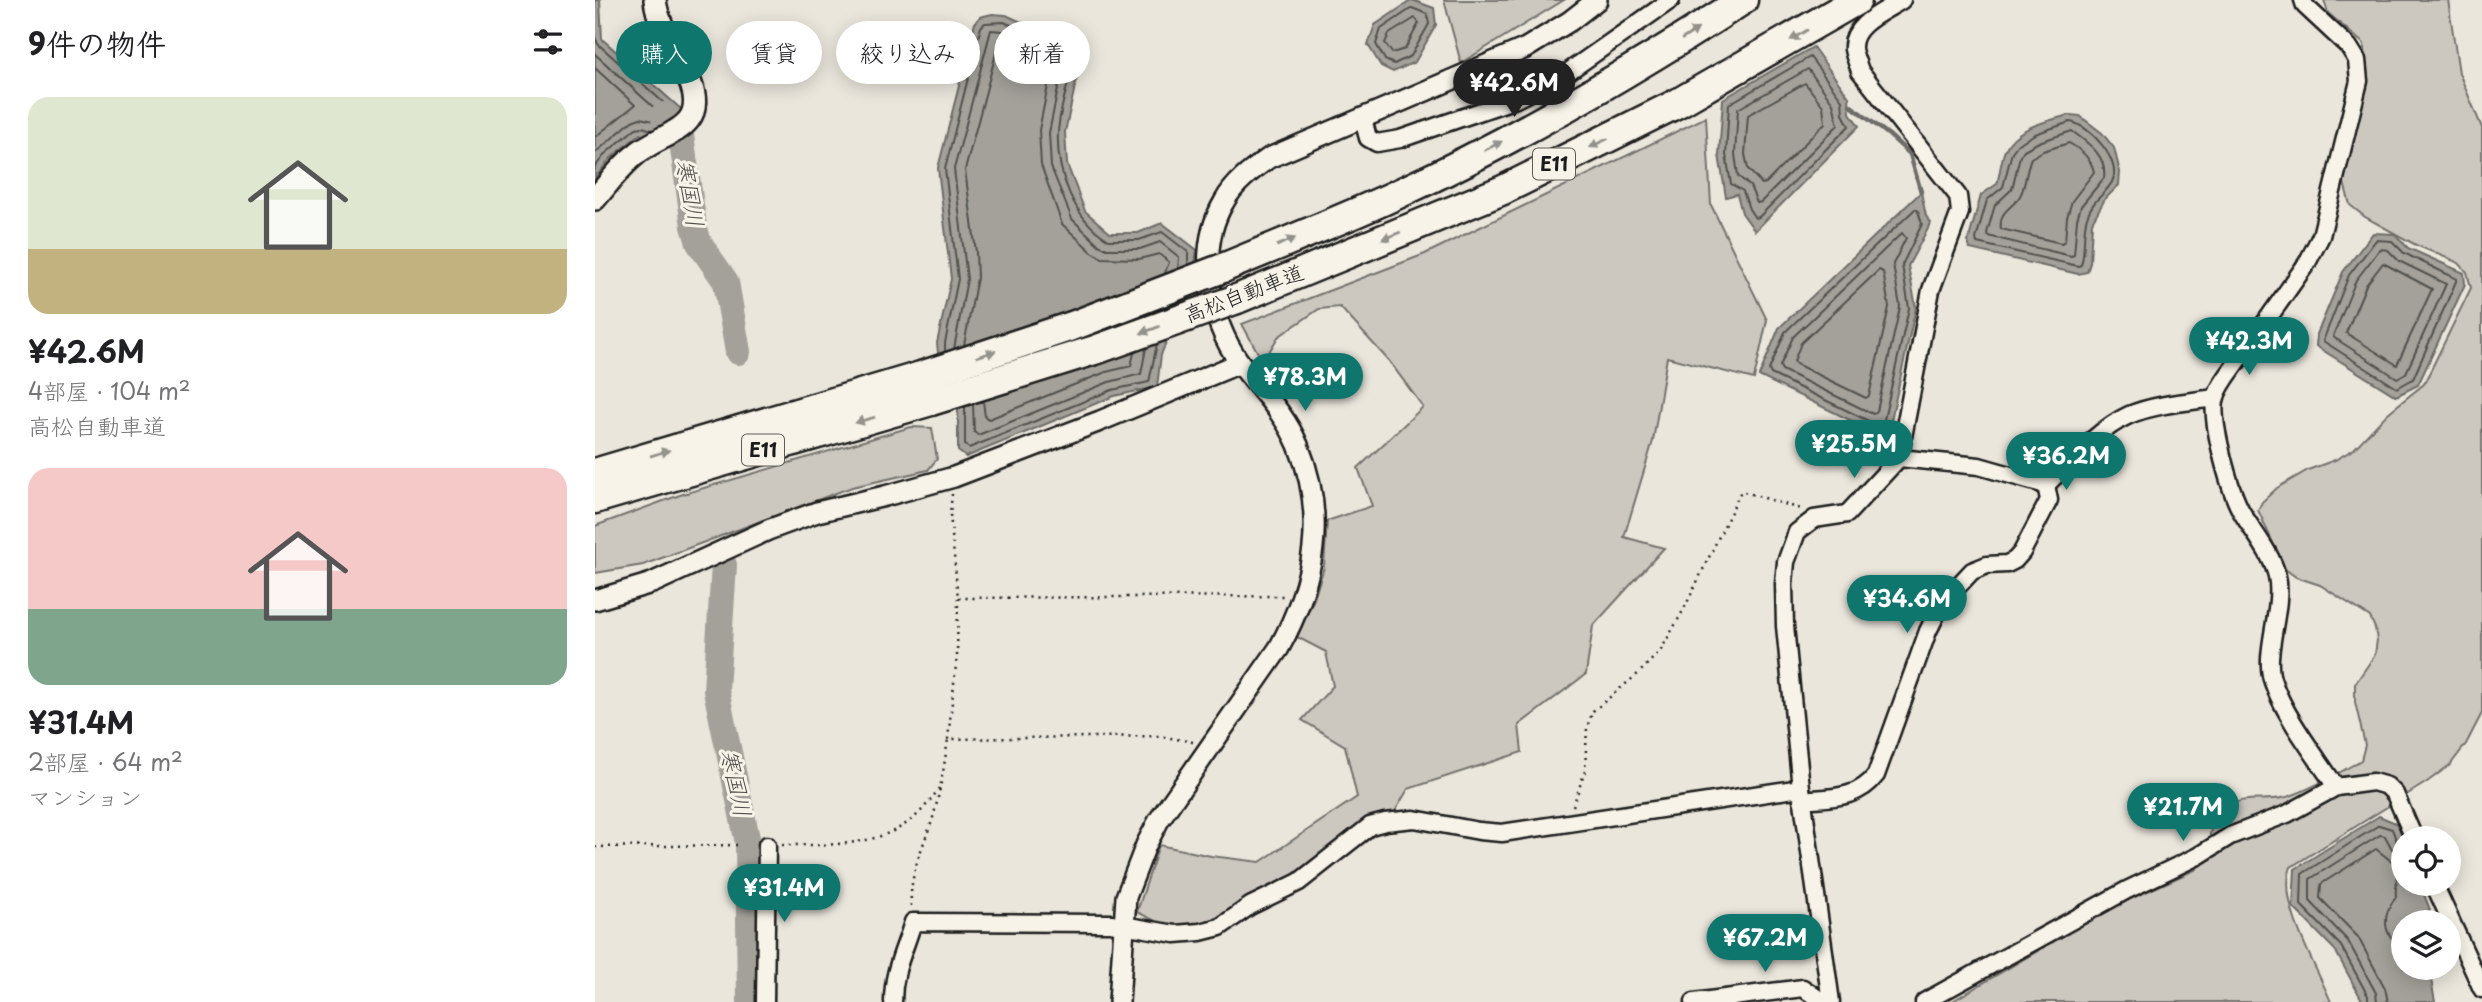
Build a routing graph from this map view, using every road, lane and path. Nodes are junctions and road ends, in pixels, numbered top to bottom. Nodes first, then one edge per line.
1 (655, 0) edge
2 (1597, 0) edge
3 (1671, 0) edge
4 (1743, 0) edge
5 (1857, 0) edge
6 (1902, 0) edge
7 (2303, 0) edge
8 (1363, 119) junction
9 (595, 199) edge
10 (1240, 363) junction
11 (926, 388) junction
12 (2215, 398) junction
13 (1899, 458) junction
14 (595, 473) edge
15 (954, 477) junction
16 (2046, 485) junction
17 (595, 502) edge
18 (1814, 519) junction
19 (958, 598) junction
20 (595, 600) edge
21 (1302, 601) junction
22 (948, 739) junction
23 (1208, 749) junction
24 (2336, 787) junction
25 (941, 788) junction
26 (1801, 794) junction
27 (1559, 826) junction
28 (2409, 826) edge
29 (737, 845) dead end
30 (767, 845) joint
31 (595, 847) edge
32 (2439, 896) edge
33 (913, 922) junction
34 (1124, 924) junction
35 (2482, 989) edge
36 (765, 1002) edge
37 (893, 1002) edge
38 (1119, 1002) edge
39 (1695, 1002) edge
40 (1823, 1002) edge
41 (1831, 1002) edge
42 (1924, 1002) edge

1 - 9 main road
2 - 8 street
3 - 8 street
11 -> 4 highway, 高松自動車道 / E11, bridge
5 -> 11 highway, 高松自動車道 / E11, bridge
6 - 13 street
7 - 12 street
8 - 10 street
10 - 15 street
10 - 21 street
14 -> 11 highway, 高松自動車道 / E11
11 -> 17 highway, 高松自動車道 / E11
12 - 16 street
12 - 24 street
13 - 16 street
13 - 18 street
15 - 19 path
15 - 20 street
16 - 26 street
18 - 26 street
18 - 27 path
19 - 21 path
19 - 22 path
21 - 23 street
22 - 23 path
22 - 25 path
23 - 34 street
24 - 28 street
24 - 42 street
25 - 30 path
25 - 33 path
26 - 27 street
26 - 41 street
27 - 34 street
29 - 31 path
30 - 36 street
32 - 35 street
33 - 34 street
33 - 37 street
34 - 38 street
39 - 40 street

